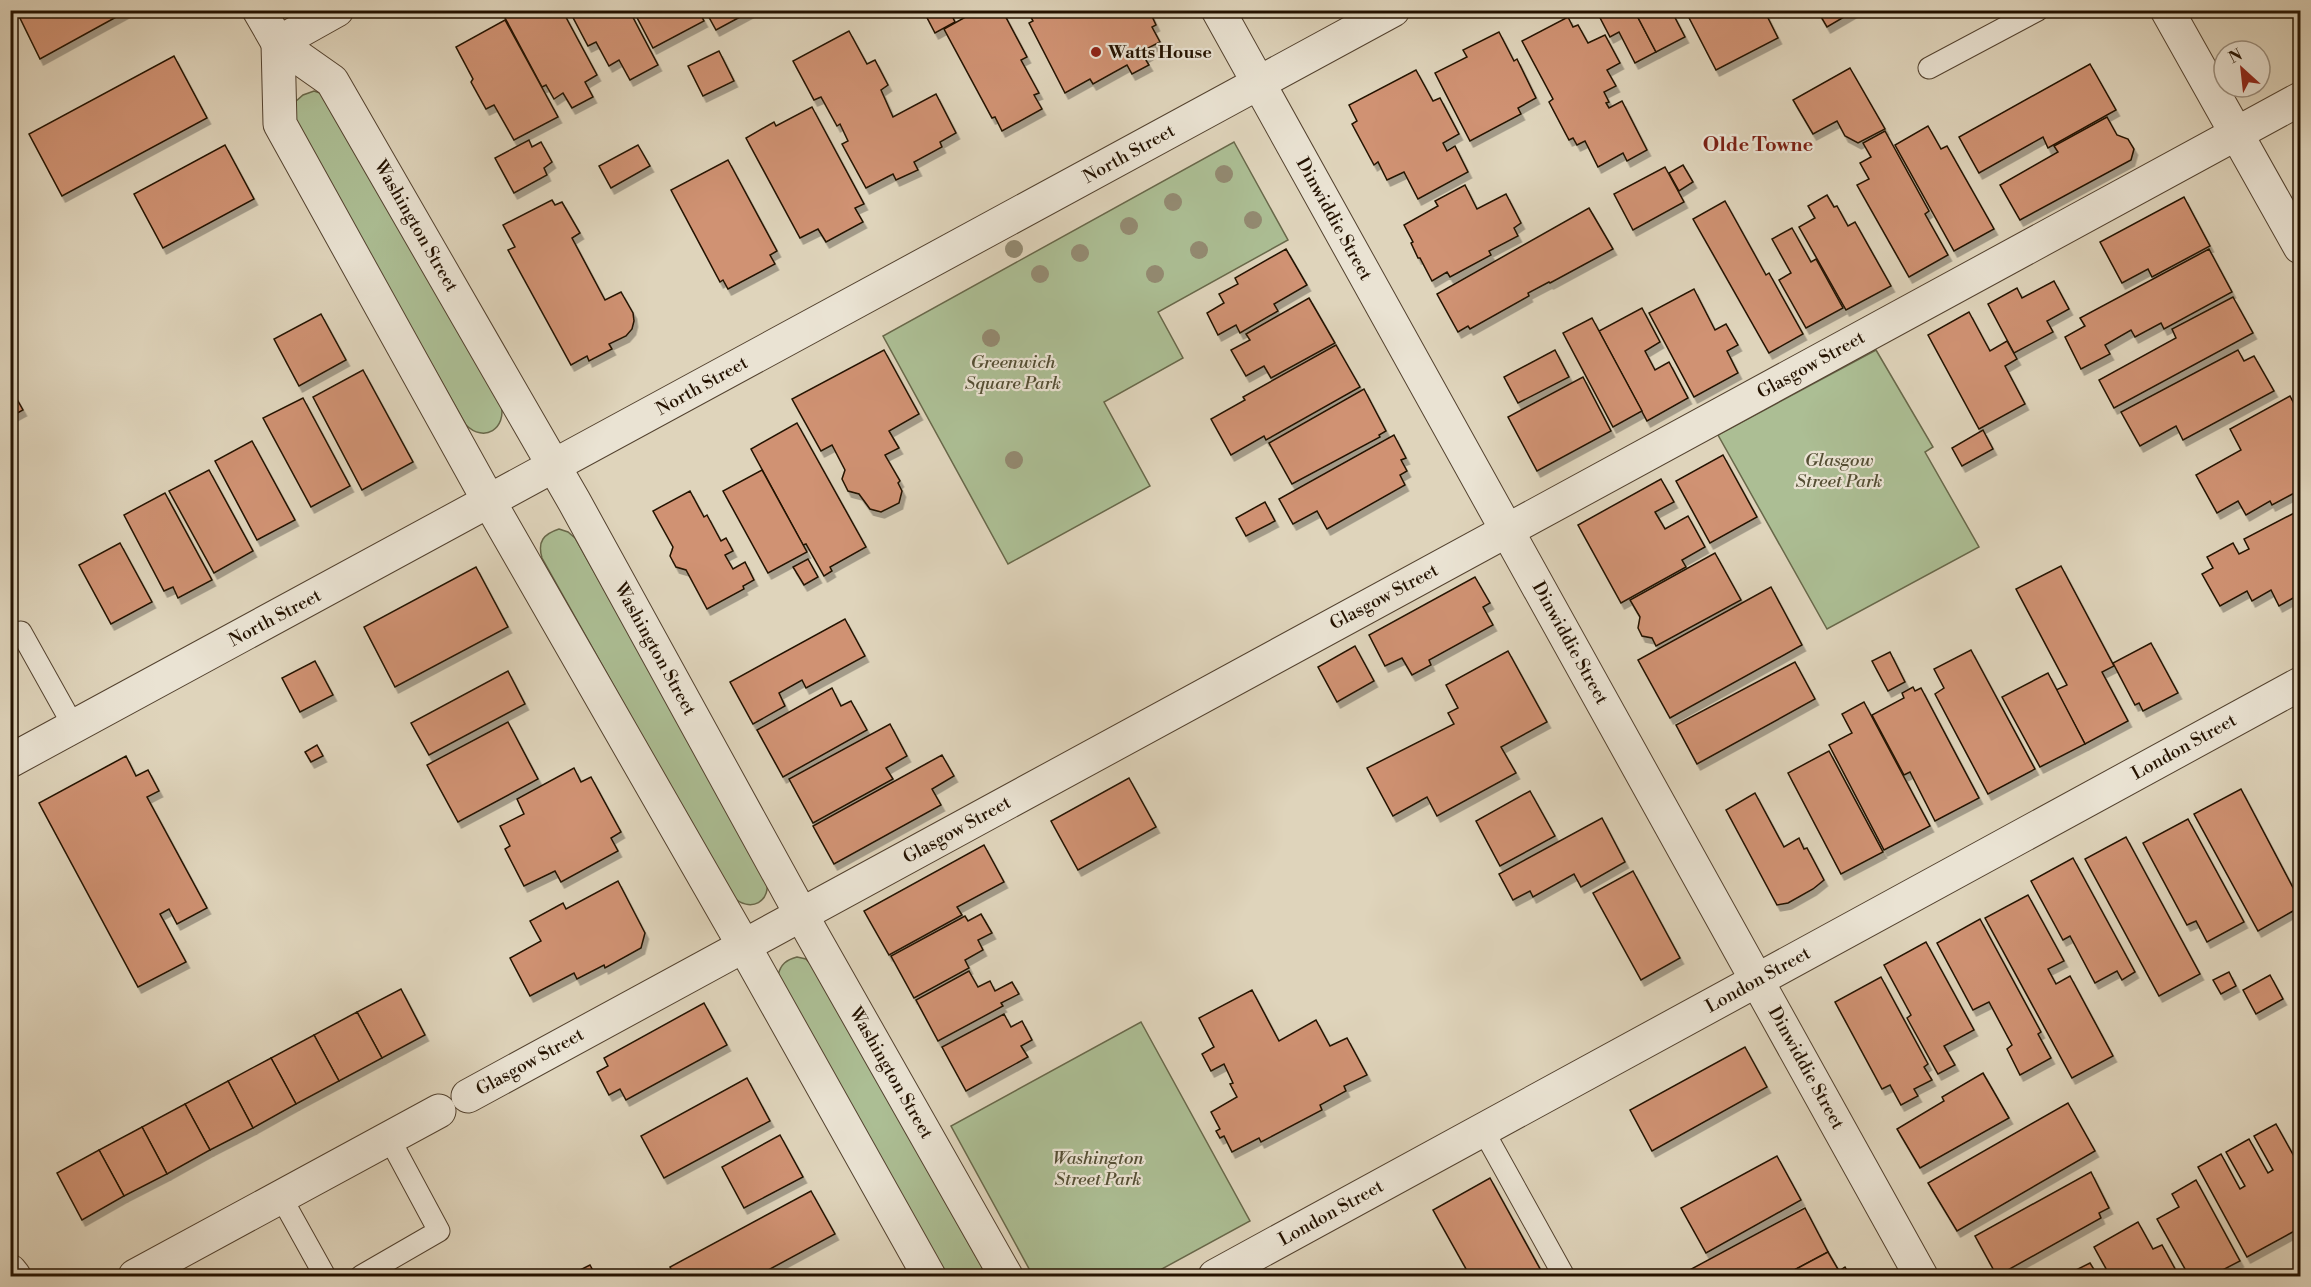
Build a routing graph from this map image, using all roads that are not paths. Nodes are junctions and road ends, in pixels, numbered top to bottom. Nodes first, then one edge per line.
1 (259, 10) edge
2 (338, 10) edge
3 (1218, 10) edge
4 (1393, 10) edge
5 (2038, 10) edge
6 (2167, 10) edge
7 (278, 43) junction
8 (1929, 68) dead end
9 (1259, 83) junction
10 (2301, 99) edge
11 (2236, 134) junction
12 (2301, 247) edge
13 (555, 467) junction
14 (490, 502) junction
15 (1507, 531) junction
16 (10, 638) edge
17 (2301, 684) edge
18 (74, 727) junction
19 (10, 761) edge
20 (801, 914) junction
21 (744, 946) junction
22 (1757, 981) junction
23 (468, 1096) dead end
24 (439, 1111) dead end
25 (1483, 1130) junction
26 (389, 1138) junction
27 (281, 1197) junction
28 (10, 1271) edge
29 (14, 1276) edge
30 (135, 1276) edge
31 (326, 1276) edge
32 (361, 1276) edge
33 (929, 1276) edge
34 (1006, 1276) edge
35 (1215, 1276) edge
36 (1564, 1276) edge
37 (1921, 1276) edge

1 - 7 street, Washington Street
2 - 7 street
3 - 9 street, Dinwiddie Street
4 - 9 street, North Street
5 - 8 lane
6 - 11 street
7 - 13 street, Washington Street
7 - 14 street, Washington Street
9 - 13 street, North Street
9 - 15 street, Dinwiddie Street
10 - 11 street, Glasgow Street
11 - 12 street
11 - 15 street, Glasgow Street
13 - 14 street, North Street
13 - 20 street, Washington Street
14 - 18 street, North Street
14 - 21 street, Washington Street
15 - 20 street, Glasgow Street
15 - 22 street, Dinwiddie Street
16 - 18 lane
17 - 22 street, London Street
18 - 19 street, North Street
20 - 21 street, Glasgow Street
20 - 34 street, Washington Street
21 - 23 street, Glasgow Street
21 - 33 street, Washington Street
22 - 25 street, London Street
22 - 37 street, Dinwiddie Street
24 - 26 street
25 - 35 street, London Street
25 - 36 lane
26 - 27 street
26 - 32 lane
27 - 30 street
27 - 31 lane
28 - 29 street

